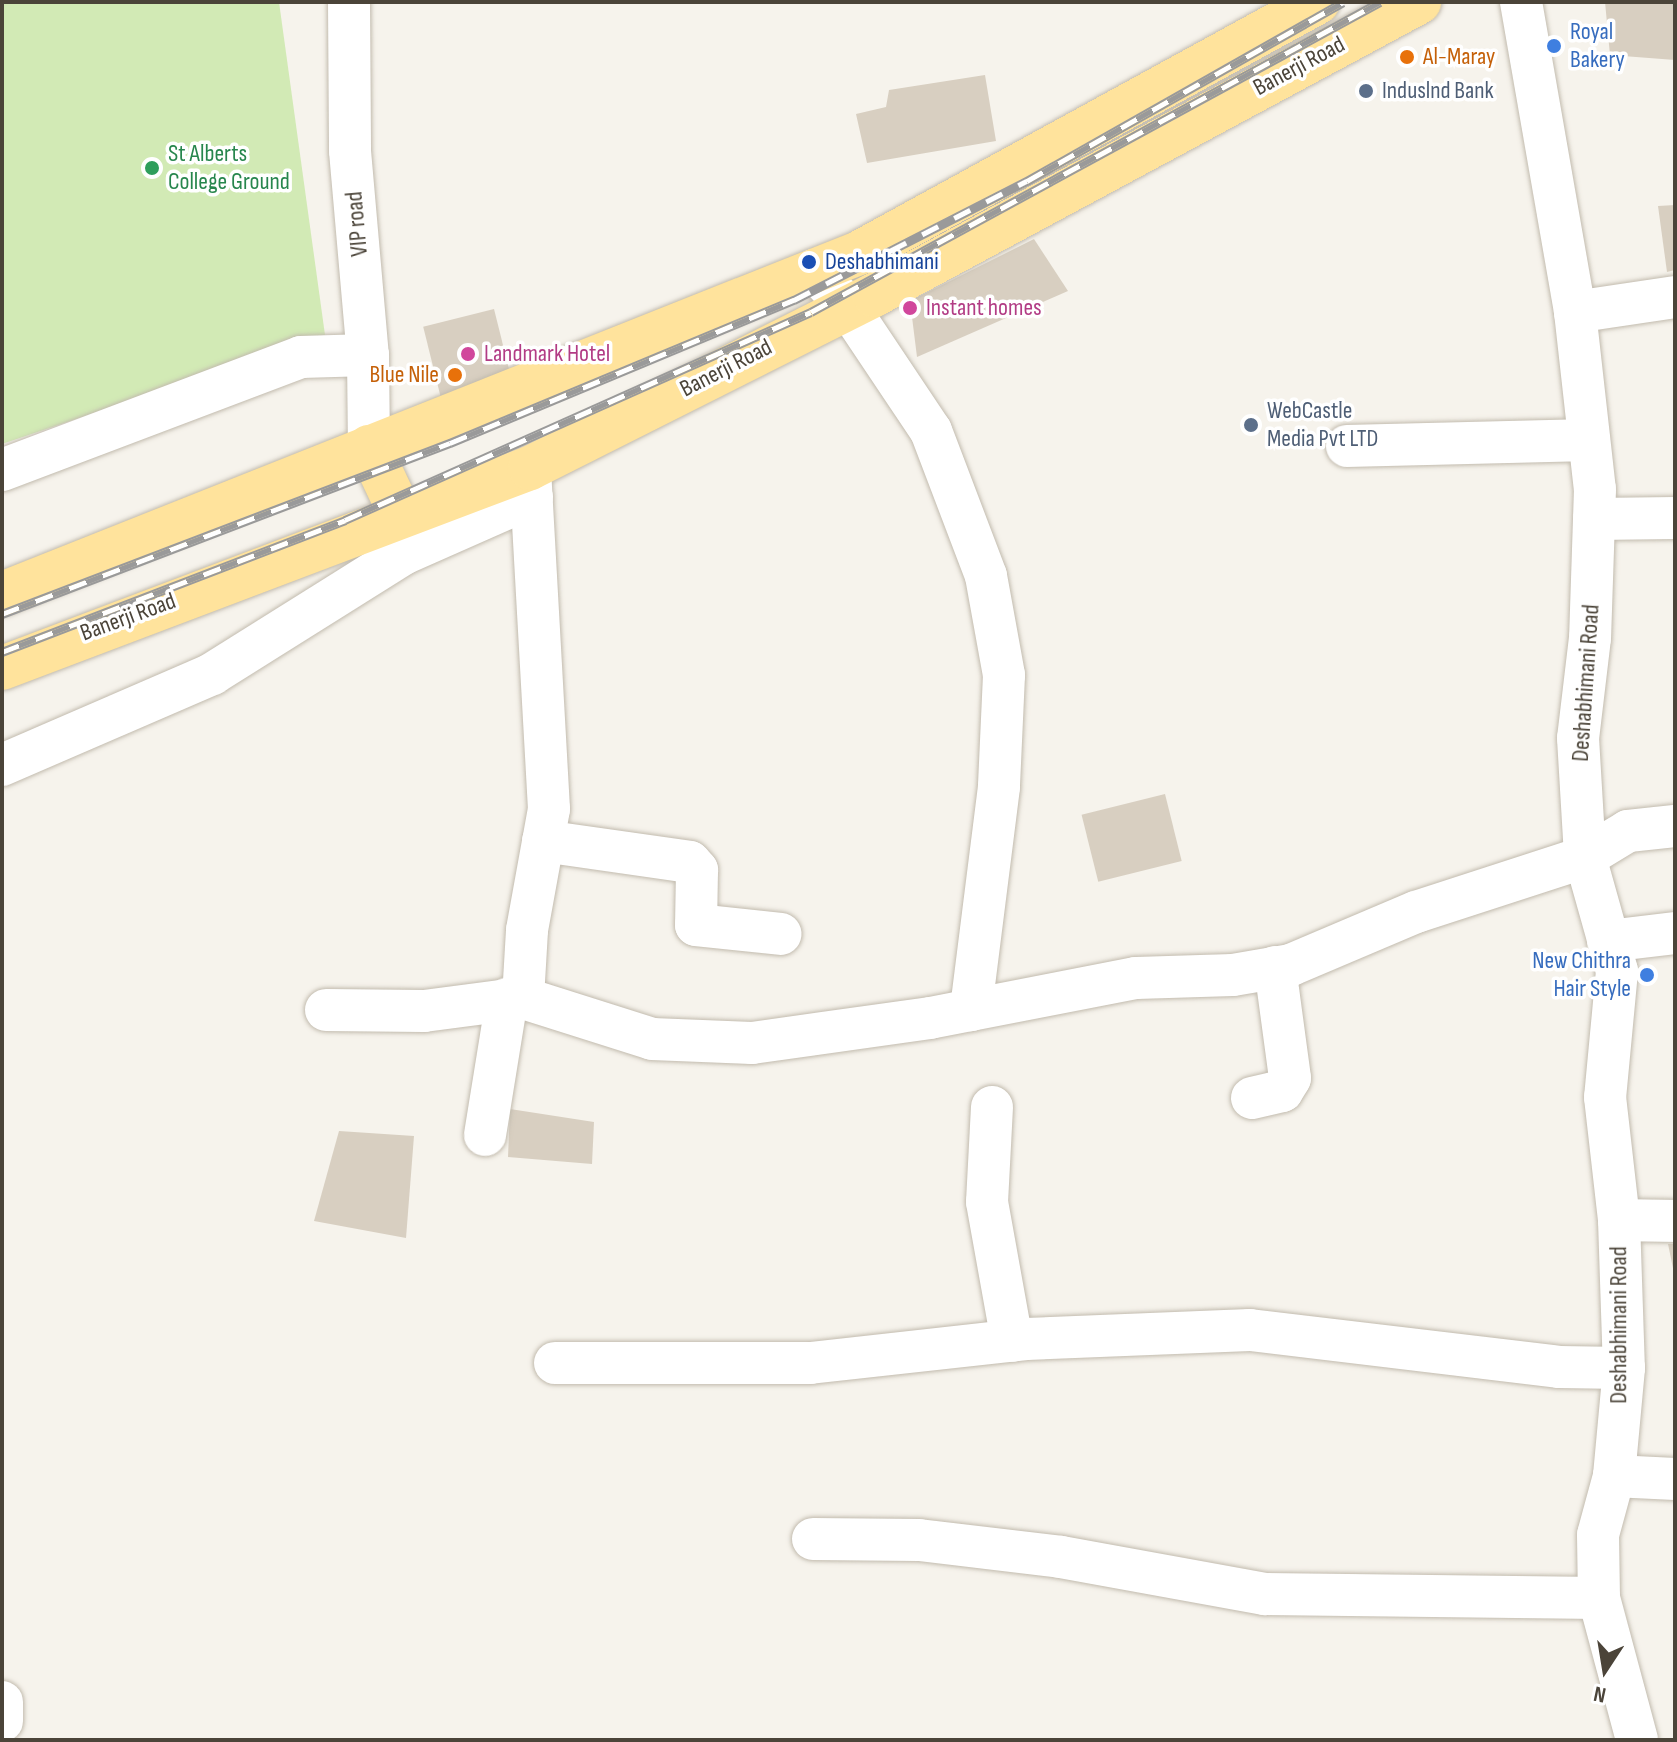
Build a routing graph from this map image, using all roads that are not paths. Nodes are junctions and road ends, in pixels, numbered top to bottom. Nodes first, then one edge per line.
1 (349, 2) edge
2 (1318, 2) edge
3 (1419, 2) edge
4 (1521, 2) edge
5 (814, 270) junction
6 (1675, 297) edge
7 (848, 307) junction
8 (1575, 312) junction
9 (368, 355) junction
10 (1589, 440) junction
11 (1347, 446) dead end
12 (369, 447) junction
13 (2, 470) edge
14 (531, 482) junction
15 (401, 515) junction
16 (1675, 518) edge
17 (1594, 519) junction
18 (2, 594) edge
19 (2, 668) edge
20 (2, 765) edge
21 (1675, 826) edge
22 (543, 841) junction
23 (1585, 857) junction
24 (1675, 933) edge
25 (781, 934) dead end
26 (1608, 941) junction
27 (1275, 967) junction
28 (515, 999) junction
29 (326, 1010) dead end
30 (971, 1010) junction
31 (1252, 1098) dead end
32 (992, 1107) dead end
33 (485, 1135) dead end
34 (1619, 1220) junction
35 (1675, 1221) edge
36 (1012, 1341) junction
37 (555, 1363) dead end
38 (1624, 1368) junction
39 (1614, 1476) junction
40 (1675, 1479) edge
41 (813, 1539) dead end
42 (1599, 1598) junction
43 (2, 1702) edge
44 (2, 1721) edge
45 (1637, 1740) edge

1 - 9 street, VIP road
2 - 5 main road, Banerji Road
3 - 7 main road, Banerji Road
4 - 8 street, Deshabhimani Road
5 - 7 street
5 - 12 main road, Banerji Road
6 - 8 street
7 - 14 main road, Banerji Road
7 - 30 street
8 - 10 street, Deshabhimani Road
9 - 12 street, VIP road
9 - 13 street
10 - 11 street
10 - 17 street, Deshabhimani Road
12 - 15 main road
12 - 18 main road
14 - 15 main road, Banerji Road
14 - 20 street
14 - 22 street
15 - 19 main road, Banerji Road
16 - 17 street
17 - 23 street, Deshabhimani Road
21 - 23 street
22 - 25 street
22 - 28 street
23 - 26 street, Deshabhimani Road
23 - 27 street
24 - 26 street
26 - 34 street, Deshabhimani Road
27 - 30 street
27 - 31 street
28 - 29 street
28 - 30 street
28 - 33 street
32 - 36 street
34 - 35 street
34 - 38 street, Deshabhimani Road
36 - 37 street
36 - 38 street
38 - 39 street, Deshabhimani Road
39 - 40 street
39 - 42 street, Deshabhimani Road
41 - 42 street
42 - 45 street, Deshabhimani Road
43 - 44 street

